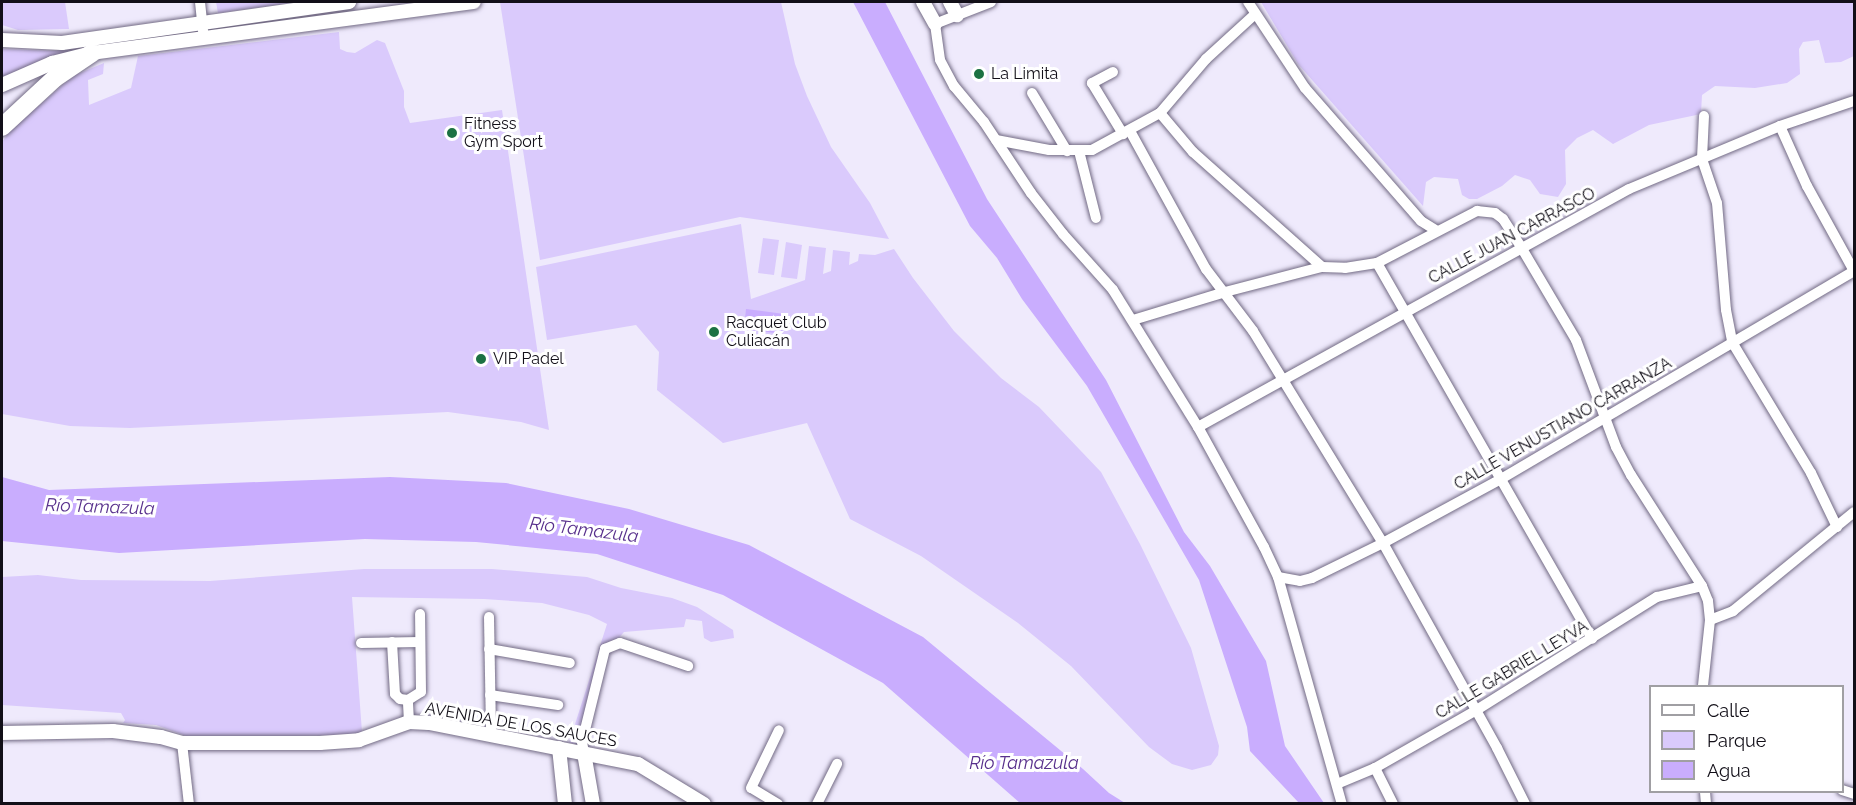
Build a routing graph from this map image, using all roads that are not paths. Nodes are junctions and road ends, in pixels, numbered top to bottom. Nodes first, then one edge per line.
1 (200, 2) edge
2 (349, 2) edge
3 (469, 2) edge
4 (923, 2) edge
5 (950, 2) edge
6 (991, 2) edge
7 (1248, 2) edge
8 (957, 15) junction
9 (1254, 15) junction
10 (203, 24) junction
11 (935, 24) junction
12 (204, 39) junction
13 (2, 40) edge
14 (92, 53) junction
15 (1113, 72) dead end
16 (2, 85) edge
17 (1032, 93) dead end
18 (1854, 101) edge
19 (1160, 113) junction
20 (1704, 116) dead end
21 (1780, 126) junction
22 (2, 127) edge
23 (1126, 133) junction
24 (996, 140) junction
25 (1067, 151) junction
26 (1079, 151) junction
27 (1702, 159) junction
28 (1095, 218) dead end
29 (1437, 231) junction
30 (1521, 247) junction
31 (1377, 263) junction
32 (1322, 267) junction
33 (1854, 271) edge
34 (1225, 292) junction
35 (1405, 310) junction
36 (1132, 320) junction
37 (1732, 342) junction
38 (1284, 381) junction
39 (1604, 418) junction
40 (1198, 427) junction
41 (1501, 479) junction
42 (1854, 512) edge
43 (1837, 527) junction
44 (1383, 543) junction
45 (1278, 577) junction
46 (1702, 586) junction
47 (420, 614) dead end
48 (489, 616) dead end
49 (1710, 620) junction
50 (1592, 639) junction
51 (392, 642) junction
52 (420, 642) junction
53 (361, 643) dead end
54 (489, 649) junction
55 (570, 663) dead end
56 (688, 666) dead end
57 (1704, 671) junction
58 (1703, 685) edge
59 (1711, 685) edge
60 (490, 695) junction
61 (408, 700) junction
62 (558, 705) dead end
63 (1475, 711) junction
64 (409, 722) junction
65 (779, 730) dead end
66 (2, 733) edge
67 (491, 735) junction
68 (182, 743) junction
69 (560, 748) junction
70 (584, 753) junction
71 (837, 764) dead end
72 (1375, 768) junction
73 (1337, 784) junction
74 (189, 804) edge
75 (566, 804) edge
76 (593, 804) edge
77 (704, 804) edge
78 (778, 804) edge
79 (817, 804) edge
80 (1342, 804) edge
81 (1393, 804) edge
82 (1525, 804) edge

1 - 10 street
2 - 10 street
3 - 12 street
4 - 11 street
5 - 8 street
6 - 8 street
7 - 9 street
8 - 11 street
9 - 19 street
9 - 29 street
10 - 12 street
10 - 13 street
11 - 24 street
12 - 14 street
14 - 16 street
14 - 22 main road
15 - 23 street
17 - 25 street
18 - 21 street, CALLE JUAN CARRASCO
19 - 23 street
19 - 32 street
20 - 27 street
21 - 27 street, CALLE JUAN CARRASCO
21 - 33 street
23 - 26 street
23 - 34 street
24 - 25 street
24 - 36 street
25 - 26 street
26 - 28 street
27 - 30 street, CALLE JUAN CARRASCO
27 - 37 street
29 - 30 street
29 - 31 street
30 - 35 street, CALLE JUAN CARRASCO
30 - 39 street
31 - 32 street
31 - 35 street
32 - 34 street
33 - 37 street, CALLE VENUSTIANO CARRANZA
34 - 36 street
34 - 38 street
35 - 38 street, CALLE JUAN CARRASCO
35 - 41 street
36 - 40 street
37 - 39 street, CALLE VENUSTIANO CARRANZA
37 - 43 street
38 - 40 street, CALLE JUAN CARRASCO
38 - 44 street
39 - 41 street, CALLE VENUSTIANO CARRANZA
39 - 46 street
40 - 45 street
41 - 44 street, CALLE VENUSTIANO CARRANZA
41 - 50 street
42 - 43 street
43 - 49 street
44 - 45 street, CALLE VENUSTIANO CARRANZA
44 - 63 street
45 - 73 street
46 - 49 street
46 - 50 street, CALLE GABRIEL LEYVA
47 - 52 street
48 - 54 street
49 - 57 street
50 - 63 street, CALLE GABRIEL LEYVA
51 - 52 street
51 - 53 street
51 - 61 street
52 - 61 street
54 - 55 street
54 - 60 street
56 - 70 street
57 - 58 street
57 - 59 street
60 - 62 street
60 - 67 street
61 - 64 street
63 - 72 street, CALLE GABRIEL LEYVA
63 - 82 street
64 - 67 street, AVENIDA DE LOS SAUCES
64 - 68 street, AVENIDA DE LOS SAUCES
65 - 78 street
66 - 68 street, AVENIDA DE LOS SAUCES
67 - 69 street, AVENIDA DE LOS SAUCES
68 - 74 street
69 - 70 street, AVENIDA DE LOS SAUCES
69 - 75 street
70 - 76 street
70 - 77 street, AVENIDA DE LOS SAUCES
71 - 79 street
72 - 73 street, CALLE GABRIEL LEYVA
72 - 81 street
73 - 80 street

